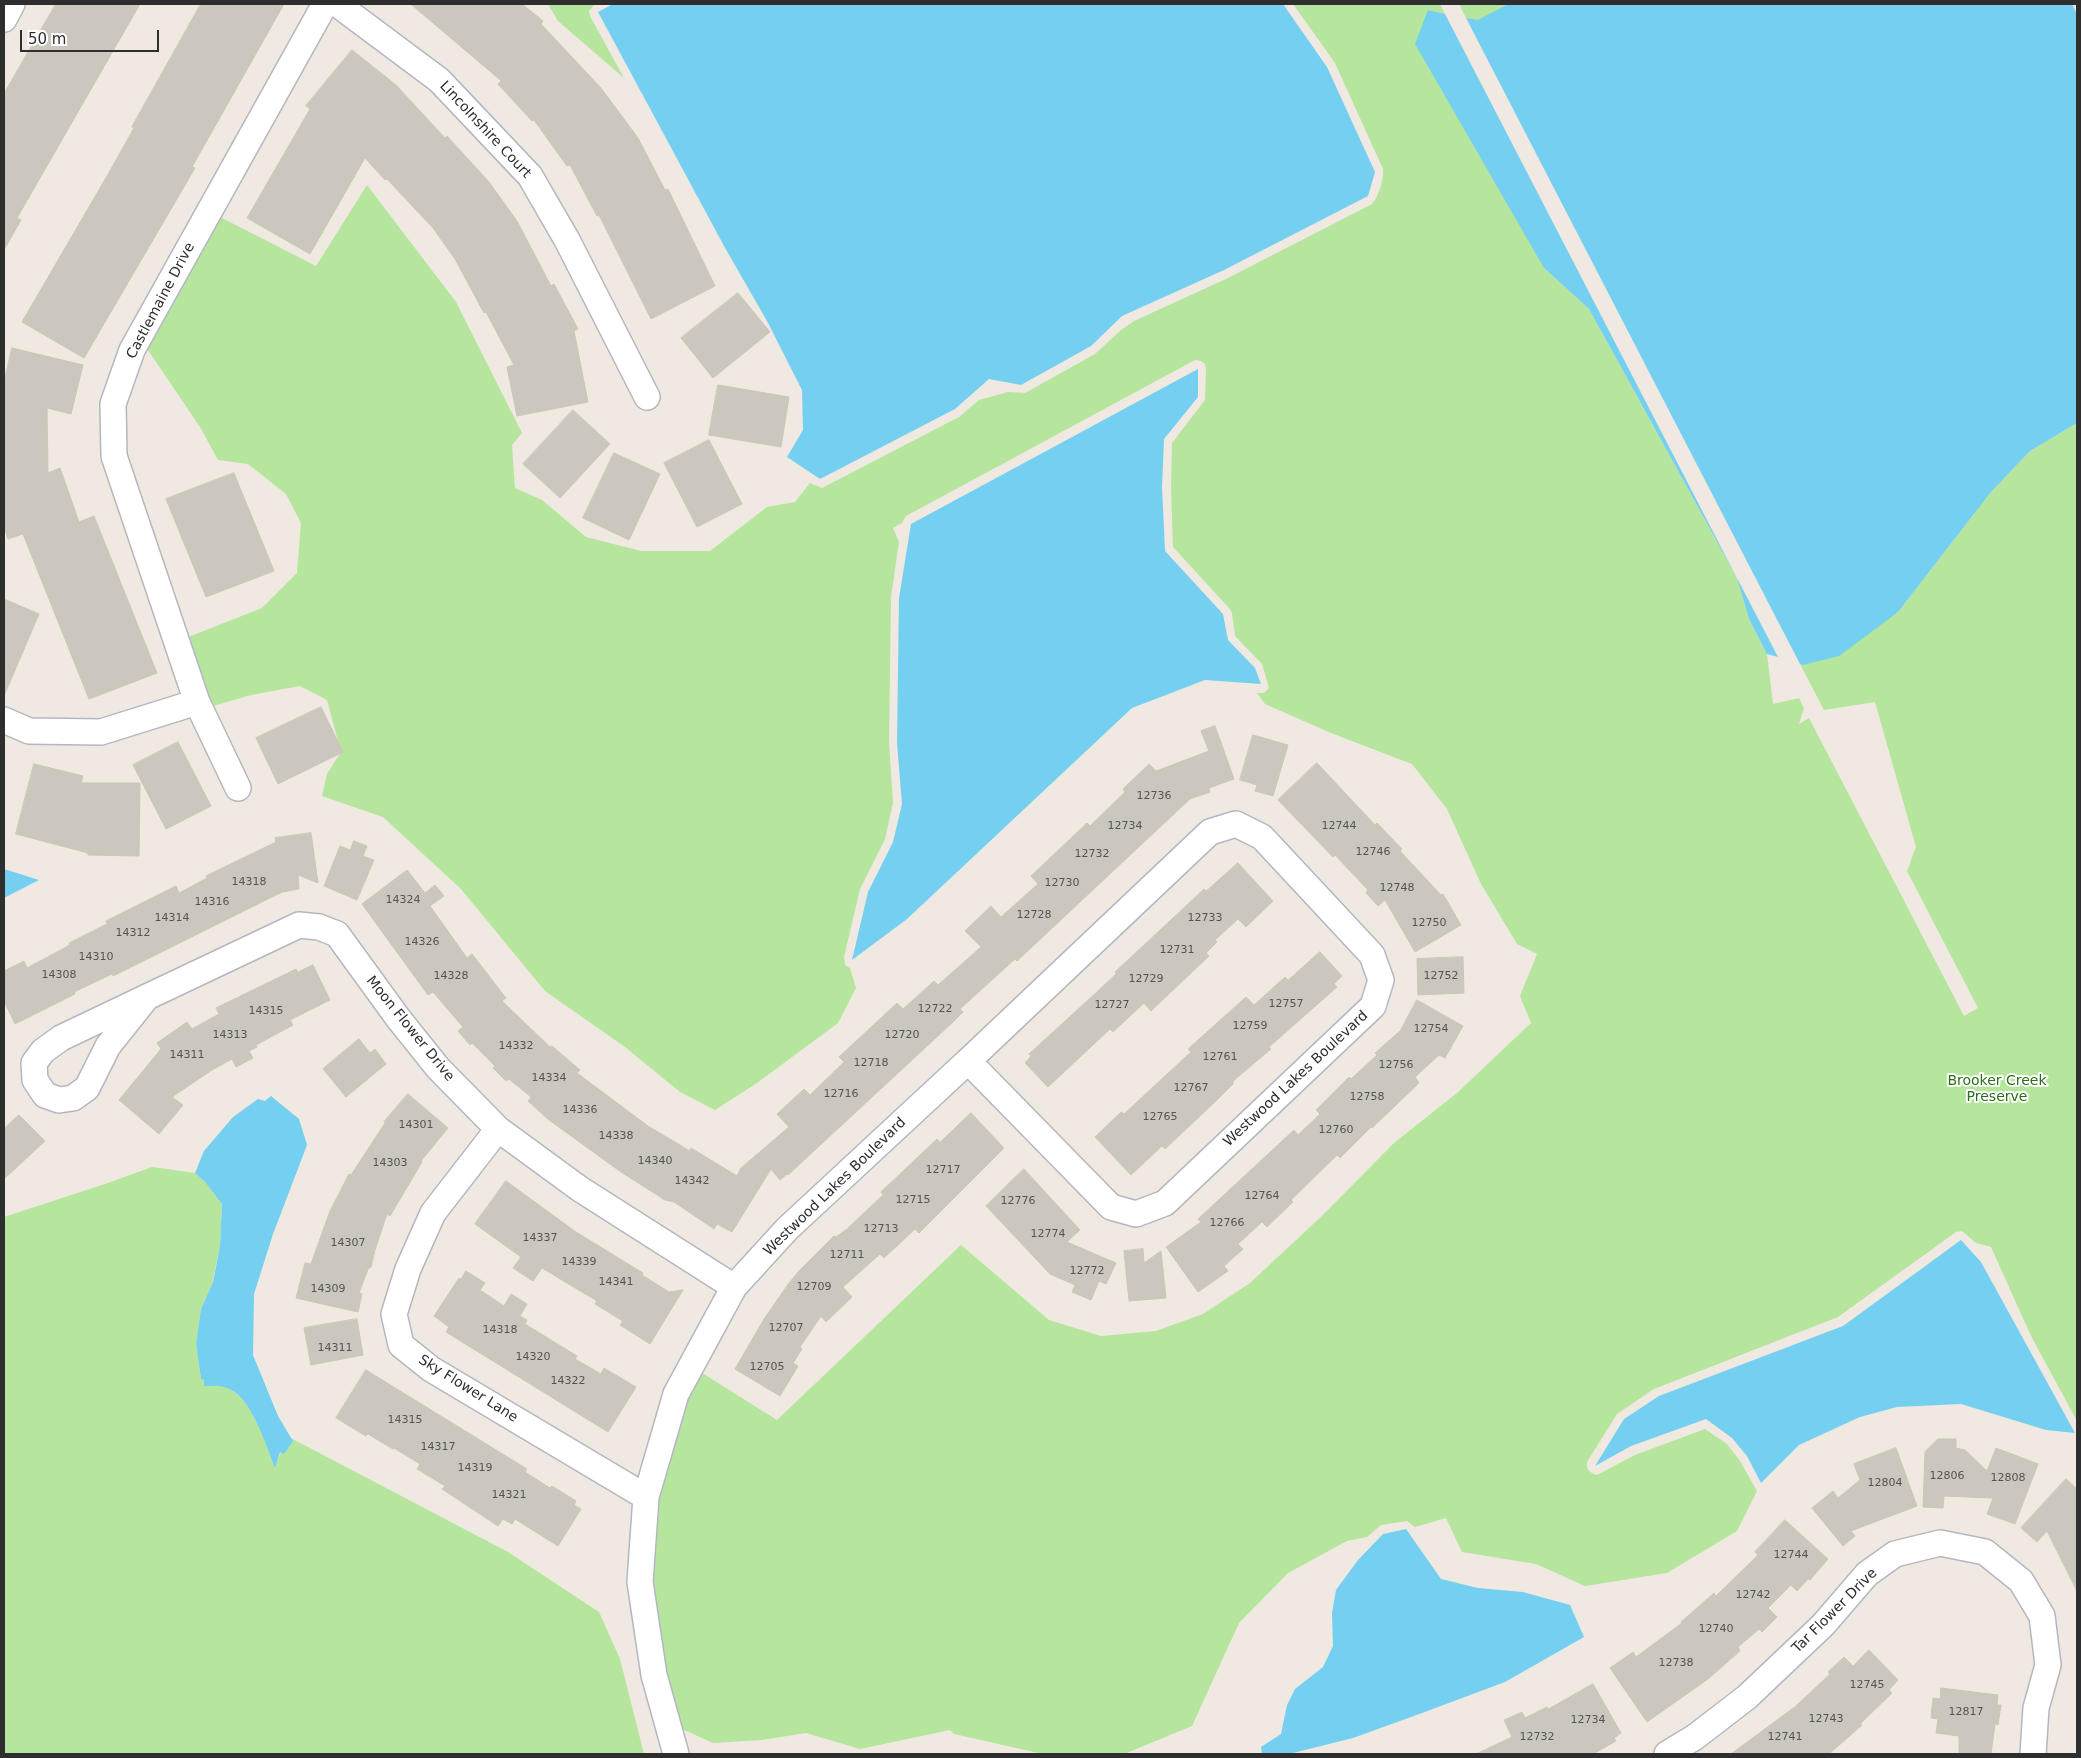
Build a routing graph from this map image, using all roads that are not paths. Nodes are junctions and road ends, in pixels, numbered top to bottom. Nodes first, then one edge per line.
1 (12, 4) edge
2 (325, 4) edge
3 (337, 4) edge
4 (4, 19) edge
5 (647, 397) dead end
6 (197, 702) junction
7 (4, 720) edge
8 (238, 788) dead end
9 (147, 997) junction
10 (968, 1061) junction
11 (498, 1128) junction
12 (734, 1287) junction
13 (646, 1497) junction
14 (676, 1754) edge
15 (1667, 1754) edge
16 (2033, 1754) edge

1 - 4 street
2 - 6 street, Castlemaine Drive
3 - 5 street, Lincolnshire Court
6 - 7 street
6 - 8 street, Castlemaine Drive
9 - 9 street, Moon Flower Drive
9 - 11 street, Moon Flower Drive
10 - 10 street, Westwood Lakes Boulevard
10 - 12 street, Westwood Lakes Boulevard
11 - 12 street, Moon Flower Drive
11 - 13 street, Sky Flower Lane
12 - 13 street, Westwood Lakes Boulevard
13 - 14 street, Westwood Lakes Boulevard
15 - 16 street, Tar Flower Drive

